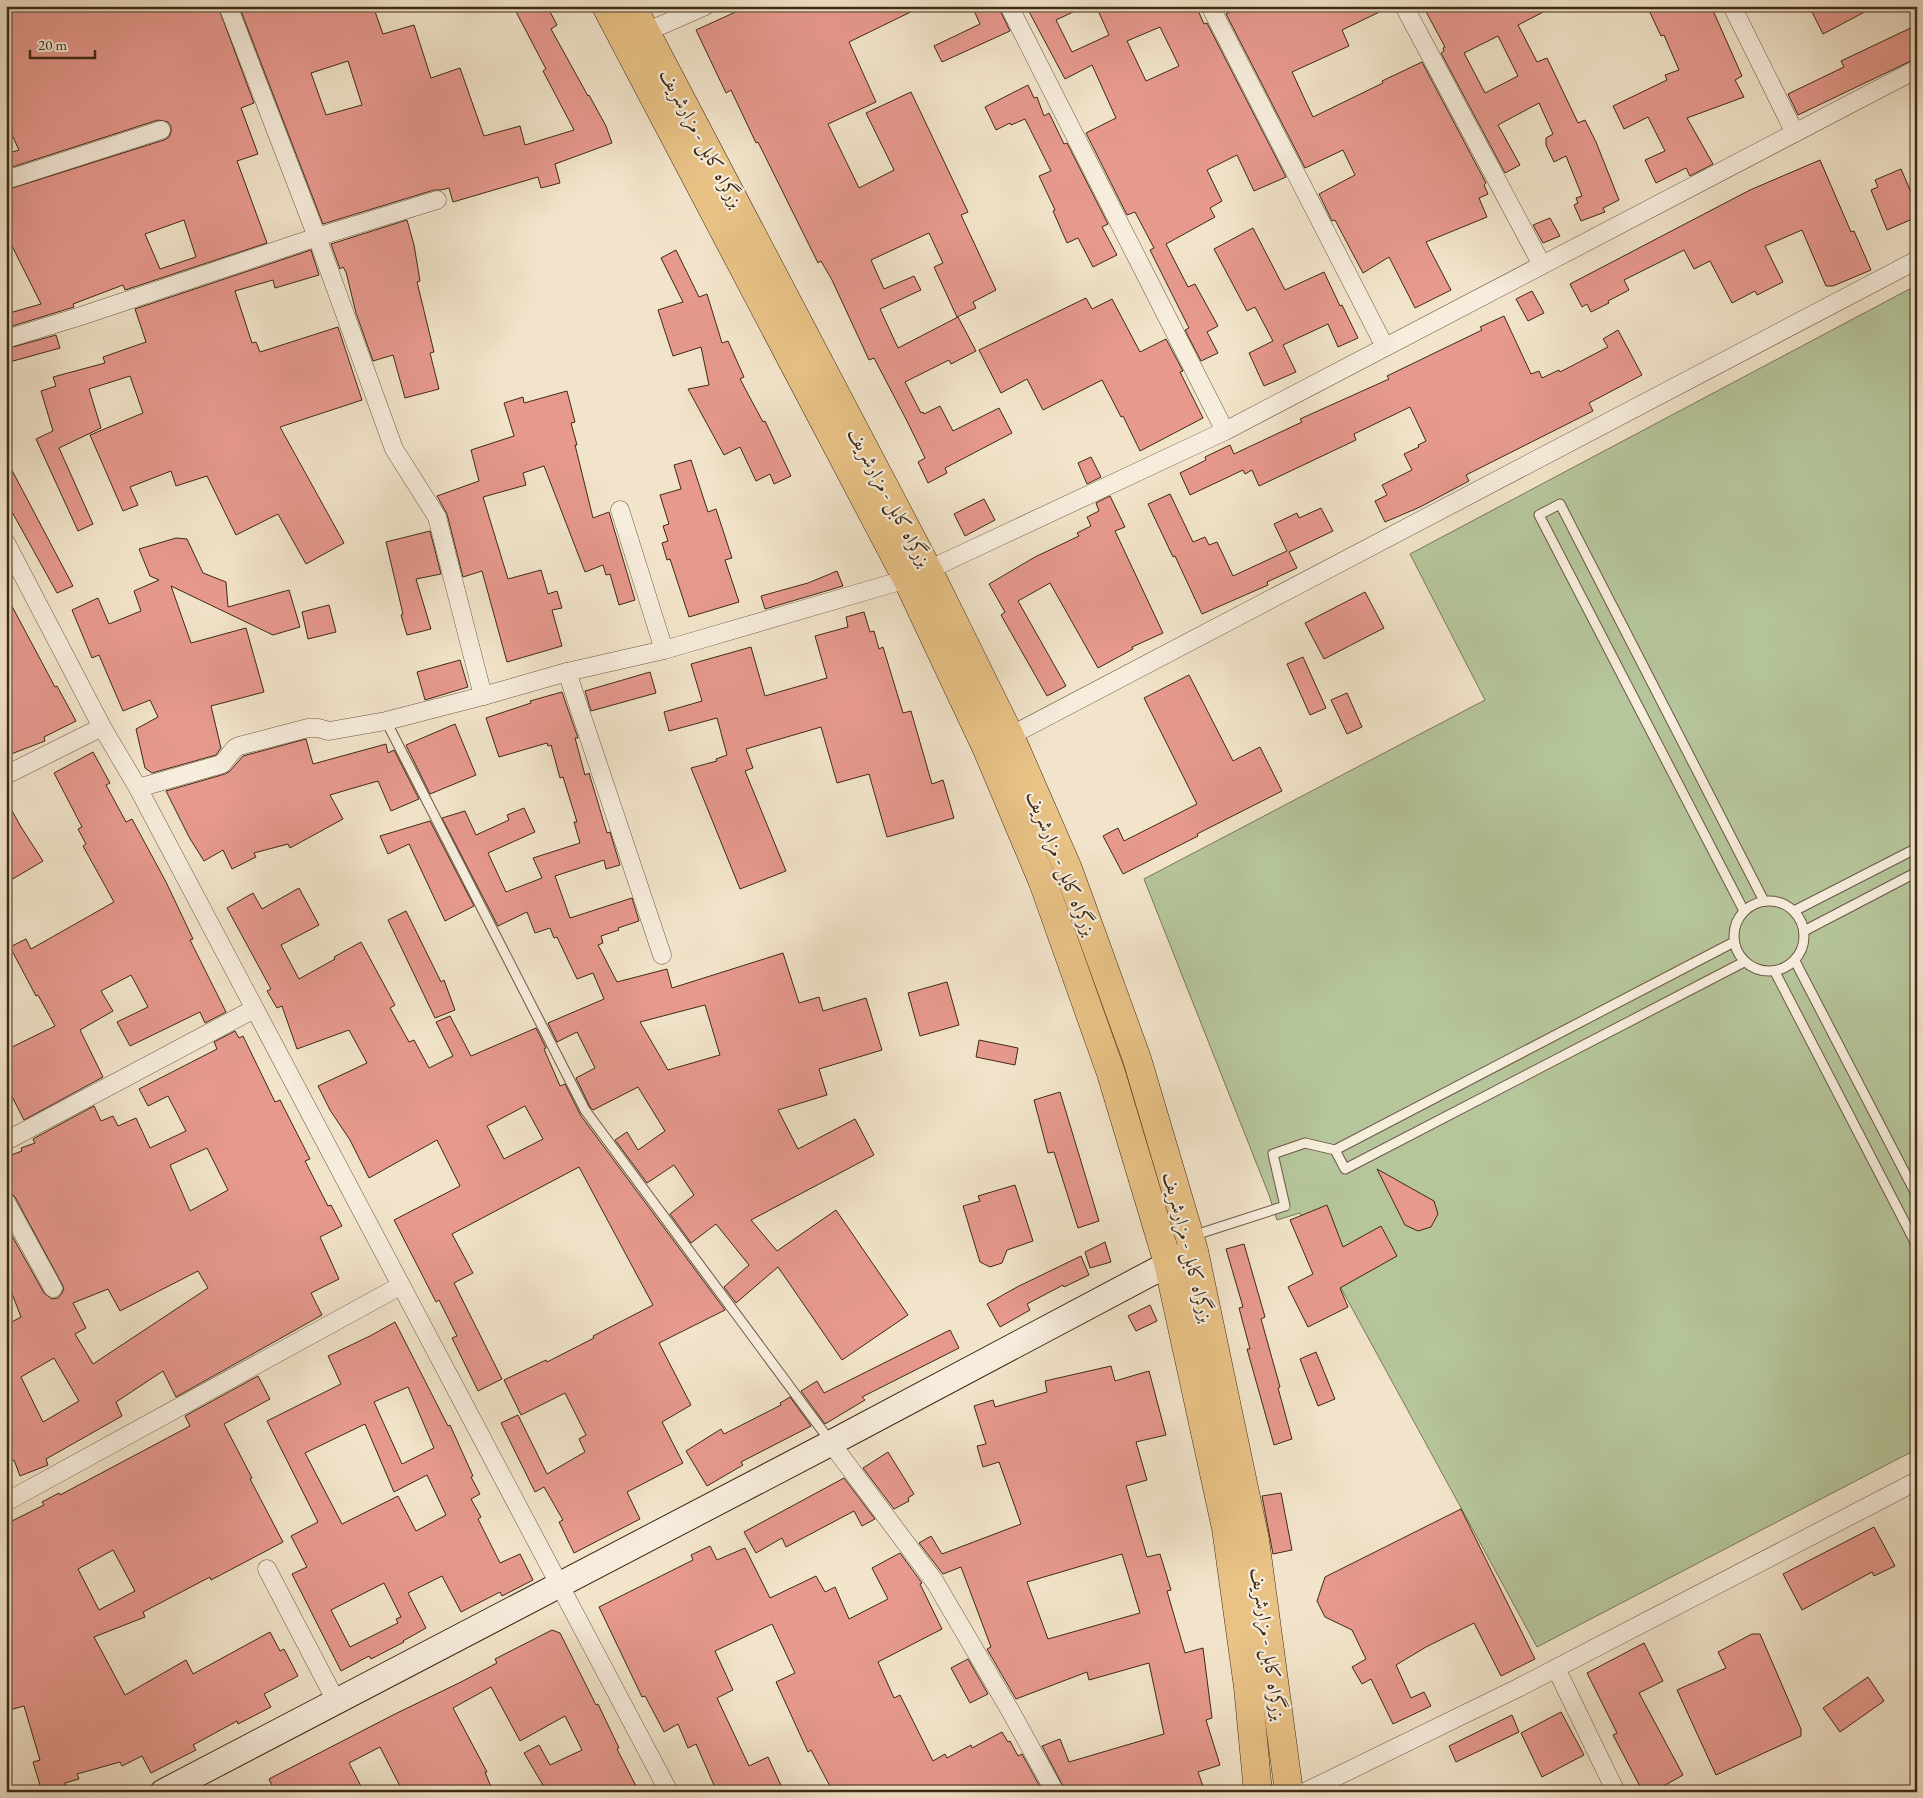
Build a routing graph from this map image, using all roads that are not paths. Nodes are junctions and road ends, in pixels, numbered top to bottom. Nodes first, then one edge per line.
1 (228, 6) edge
2 (606, 6) edge
3 (632, 6) edge
4 (705, 6) edge
5 (1010, 6) edge
6 (1210, 6) edge
7 (1404, 6) edge
8 (1732, 6) edge
9 (646, 32) junction
10 (1917, 69) edge
11 (161, 130) dead end
12 (1795, 133) junction
13 (6, 180) edge
14 (437, 200) dead end
15 (317, 237) junction
16 (1917, 260) edge
17 (1542, 265) junction
18 (6, 339) edge
19 (1385, 347) junction
20 (1224, 431) junction
21 (620, 510) dead end
22 (6, 543) edge
23 (918, 575) junction
24 (664, 650) junction
25 (566, 672) junction
26 (483, 696) junction
27 (386, 721) junction
28 (102, 727) junction
29 (1010, 736) junction
30 (6, 775) edge
31 (138, 788) junction
32 (1917, 848) edge
33 (1917, 872) edge
34 (1764, 901) junction
35 (1744, 911) junction
36 (1794, 911) junction
37 (1804, 930) junction
38 (1734, 942) junction
39 (662, 955) dead end
40 (1795, 961) junction
41 (1744, 962) junction
42 (1775, 972) junction
43 (254, 1009) junction
44 (6, 1141) edge
45 (1335, 1150) junction
46 (1917, 1196) edge
47 (6, 1202) edge
48 (1192, 1244) junction
49 (1917, 1246) edge
50 (1168, 1263) junction
51 (400, 1286) junction
52 (53, 1288) dead end
53 (832, 1443) junction
54 (1917, 1481) edge
55 (6, 1502) edge
56 (267, 1569) dead end
57 (559, 1584) junction
58 (1556, 1668) junction
59 (336, 1702) junction
60 (163, 1792) edge
61 (669, 1792) edge
62 (1055, 1792) edge
63 (1258, 1792) edge
64 (1289, 1792) edge
65 (1305, 1792) edge
66 (1616, 1792) edge

1 - 15 street
2 - 23 highway, بزرگراه کابل - مزارشریف
3 - 9 highway, بزرگراه کابل - مزارشریف
4 - 9 street
5 - 20 street
6 - 19 street
7 - 17 street
8 - 12 street
9 - 23 highway, بزرگراه کابل - مزارشریف
10 - 12 street
11 - 13 street
12 - 17 street
14 - 15 street
15 - 18 street
15 - 26 street
16 - 29 street
17 - 19 street
19 - 20 street
20 - 23 street
21 - 24 street
22 - 28 street
23 - 24 street
23 - 29 highway, بزرگراه کابل - مزارشریف
23 - 50 highway, بزرگراه کابل - مزارشریف
24 - 25 street
25 - 26 street
25 - 39 street
26 - 27 street
27 - 31 street
27 - 53 lane
28 - 30 street
28 - 31 street
29 - 48 highway, بزرگراه کابل - مزارشریف
31 - 43 street
32 - 36 lane
33 - 37 lane
34 - 35 lane
34 - 35 lane
34 - 36 lane
35 - 38 lane
36 - 37 lane
37 - 40 lane
38 - 41 lane
38 - 45 lane
40 - 42 lane
40 - 46 lane
41 - 42 lane
41 - 45 lane
42 - 49 lane
43 - 44 street
43 - 51 street
45 - 48 lane
47 - 52 street
48 - 50 street
48 - 64 highway, بزرگراه کابل - مزارشریف
50 - 53 street
50 - 63 highway, بزرگراه کابل - مزارشریف
51 - 55 street
51 - 57 street
53 - 57 street
53 - 62 street
54 - 58 street
56 - 59 street
57 - 59 street
57 - 61 street
58 - 65 street
58 - 66 street
59 - 60 street

